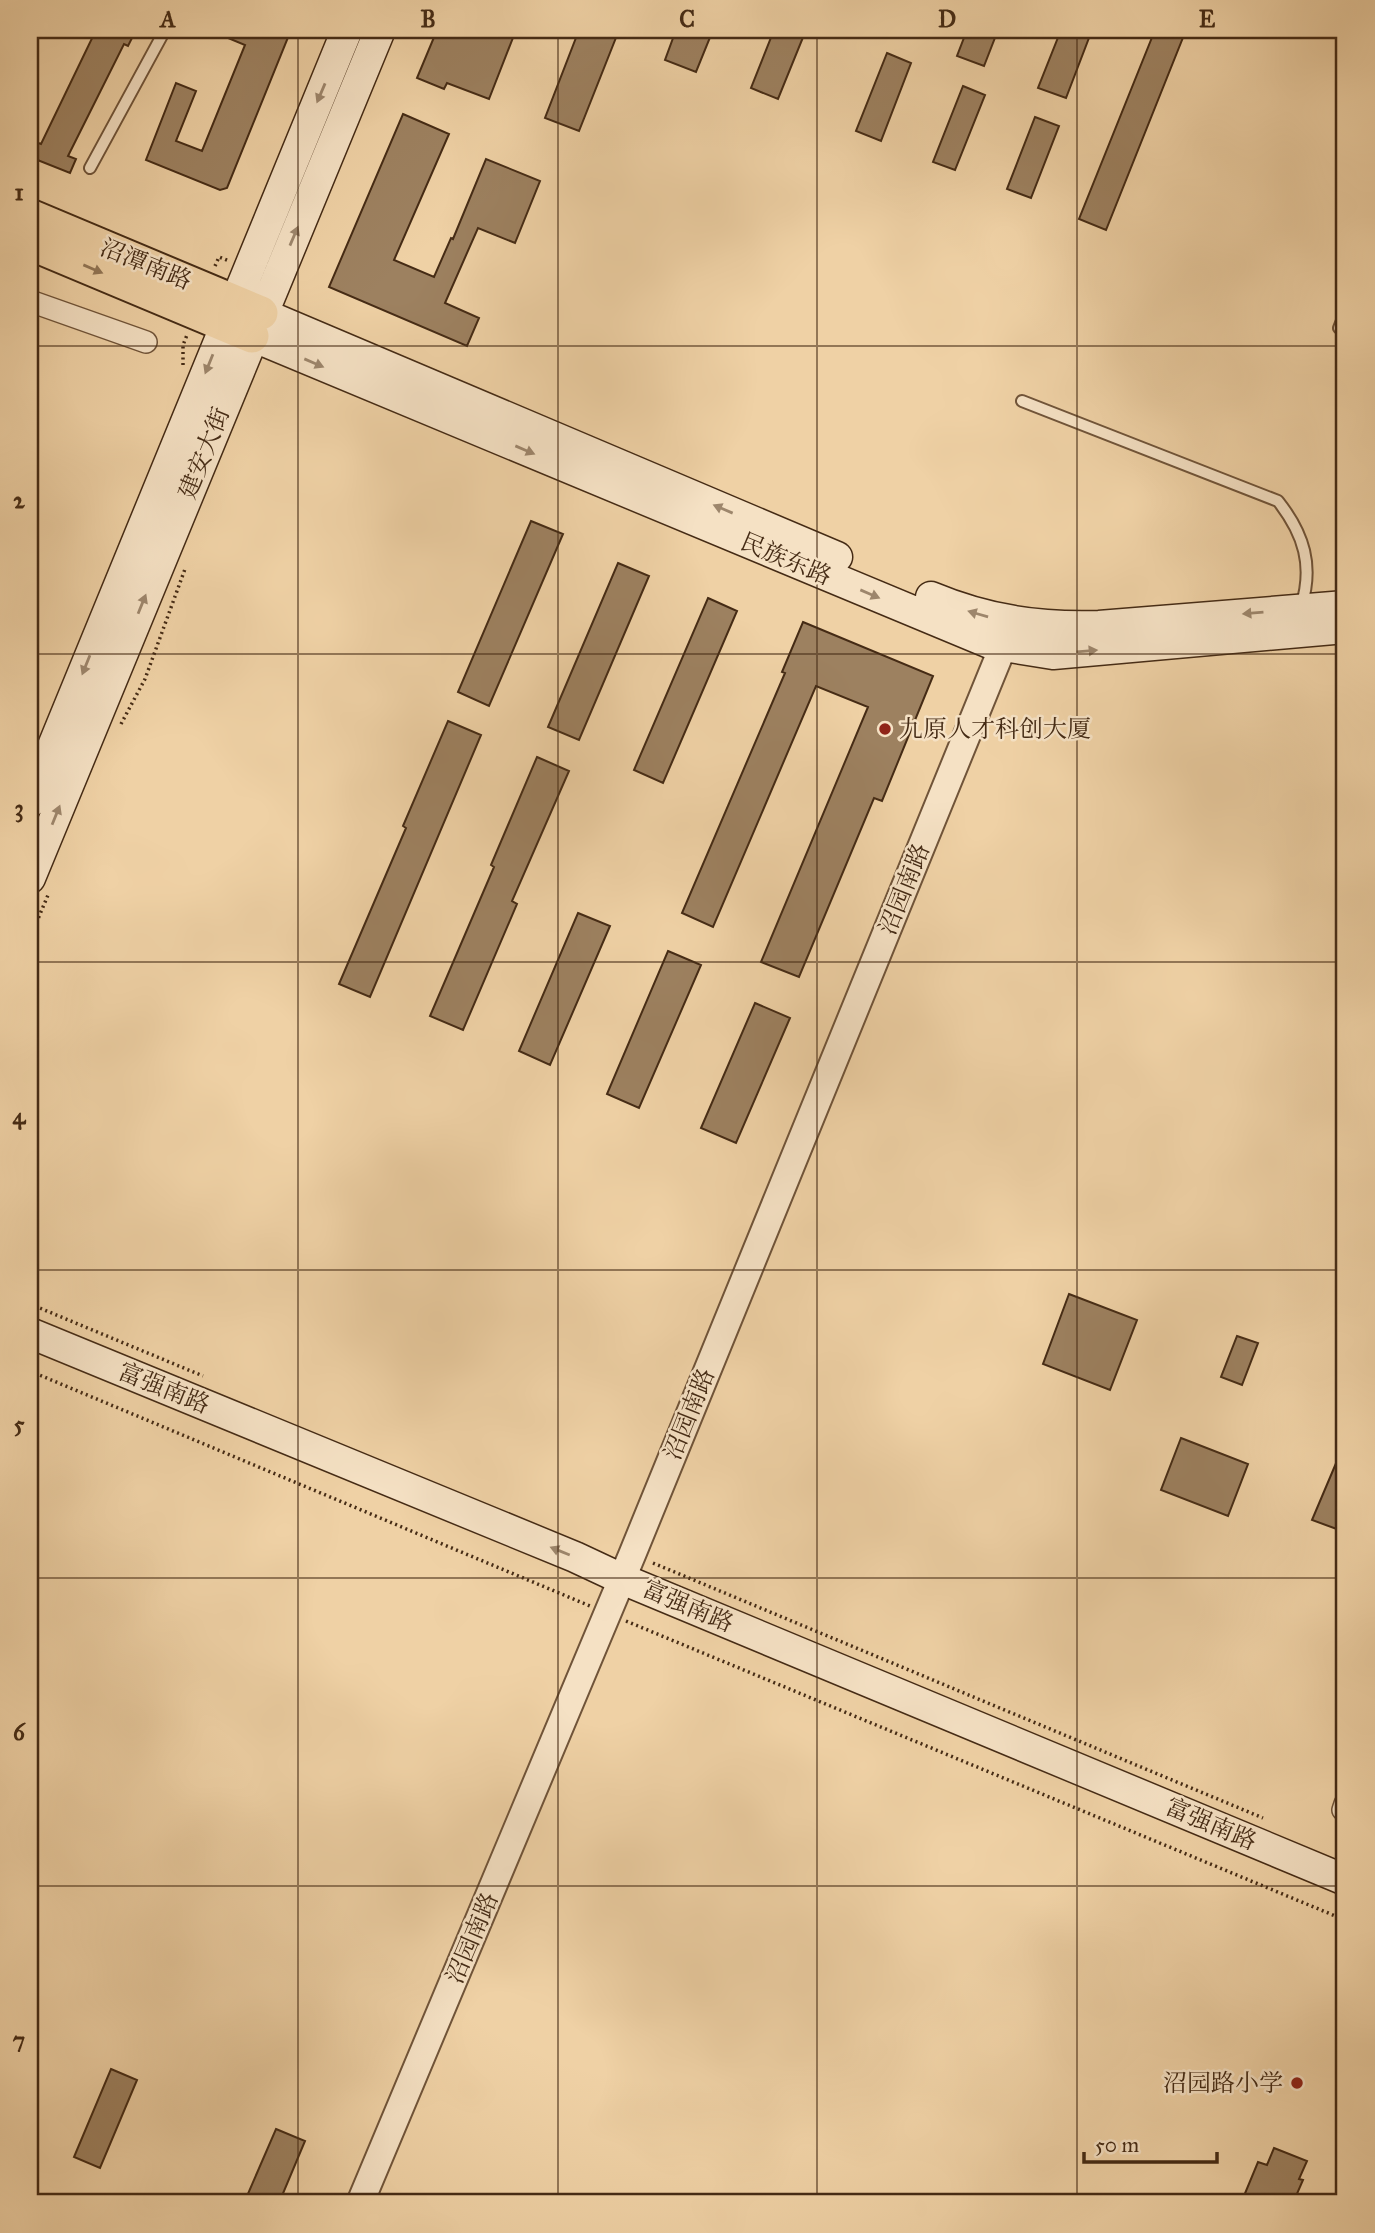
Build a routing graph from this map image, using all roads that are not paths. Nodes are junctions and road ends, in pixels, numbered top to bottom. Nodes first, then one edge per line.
1 (165, 30) edge
2 (347, 30) edge
3 (380, 30) edge
4 (90, 168) dead end
5 (30, 216) edge
6 (30, 243) edge
7 (30, 301) edge
8 (1345, 313) edge
9 (248, 315) junction
10 (1339, 328) dead end
11 (146, 342) dead end
12 (1022, 401) dead end
13 (1345, 606) edge
14 (1301, 609) junction
15 (1345, 628) edge
16 (1008, 634) junction
17 (30, 802) edge
18 (30, 878) edge
19 (30, 1333) edge
20 (30, 1354) edge
21 (619, 1586) junction
22 (1345, 1880) edge
23 (1345, 1900) edge
24 (360, 2203) edge

1 - 4 lane
2 -> 9 main road, 建安大街
9 -> 3 main road, 建安大街
5 - 9 main road, 沼潭南路
6 -> 9 main road, 沼潭南路
7 - 11 street
8 - 10 lane
16 -> 9 main road, 民族东路
9 -> 16 main road, 民族东路
9 -> 17 main road, 建安大街
18 -> 9 main road, 建安大街
12 - 14 lane
13 - 14 main road, 民族东路
14 -> 16 main road, 民族东路
16 -> 15 main road, 民族东路
16 - 21 street, 沼园南路
21 -> 19 main road, 富强南路
20 - 21 main road, 富强南路
21 - 22 main road, 富强南路
21 - 23 main road, 富强南路
21 - 24 street, 沼园南路

